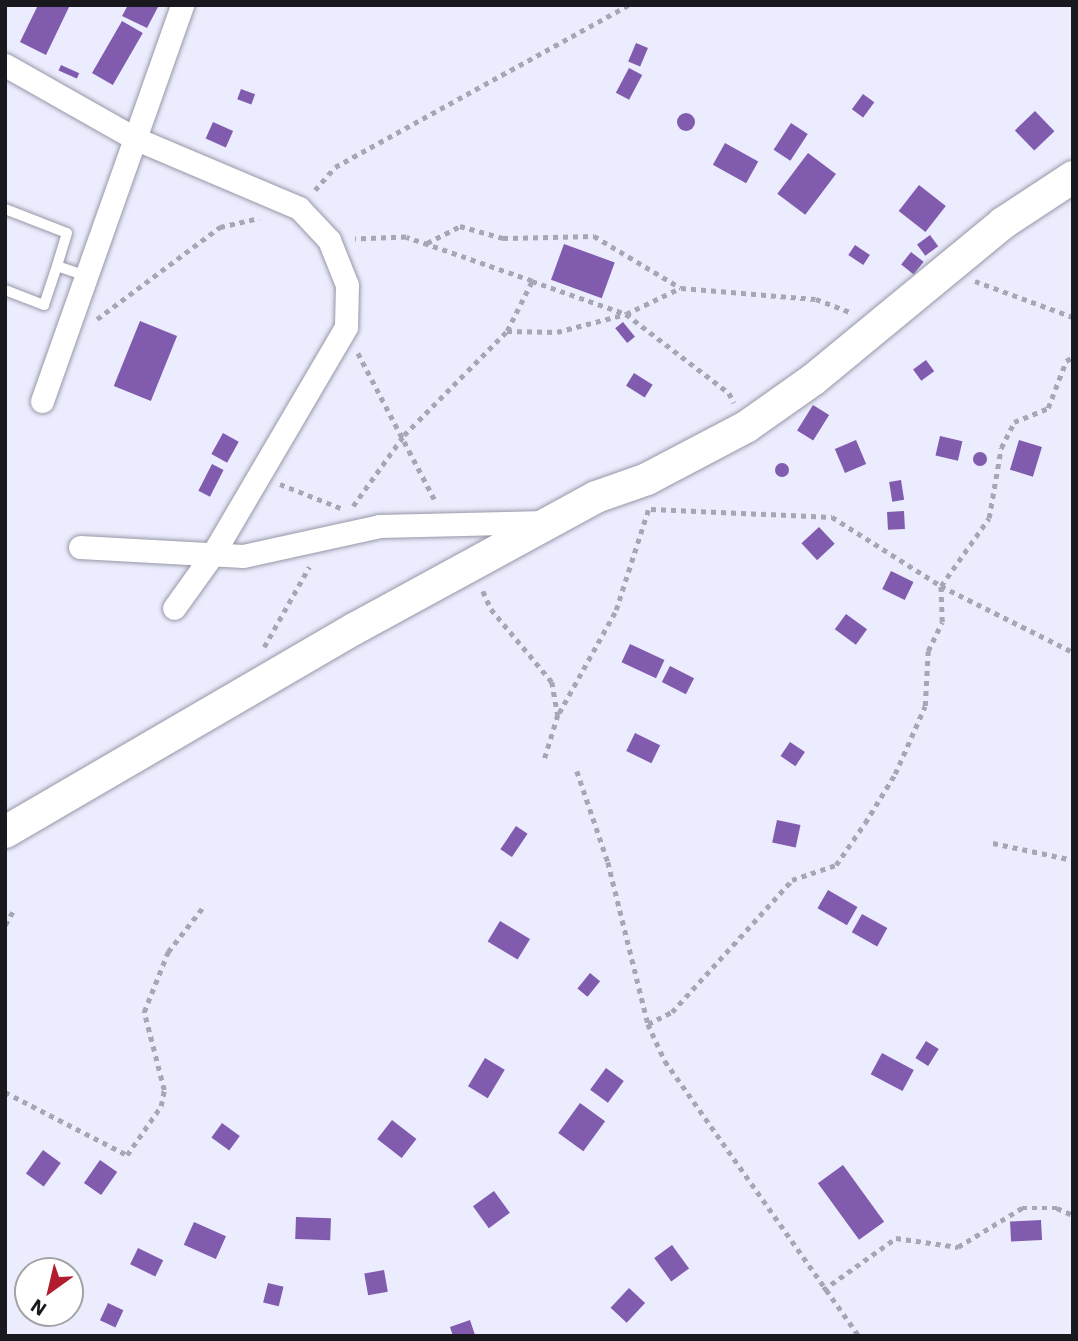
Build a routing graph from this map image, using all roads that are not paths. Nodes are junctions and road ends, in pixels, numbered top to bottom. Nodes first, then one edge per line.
1 (182, 5) edge
2 (5, 65) edge
3 (134, 138) junction
4 (1073, 177) edge
5 (5, 209) edge
6 (57, 266) junction
7 (86, 276) junction
8 (5, 290) edge
9 (42, 401) dead end
10 (550, 522) junction
11 (80, 547) dead end
12 (212, 555) junction
13 (174, 608) dead end
14 (5, 832) edge

1 - 3 street
2 - 3 street
3 - 7 street
3 - 12 street
4 - 10 street
5 - 6 lane
6 - 7 lane
6 - 8 lane
7 - 9 street
10 - 12 street
10 - 14 street
11 - 12 street
12 - 13 street

